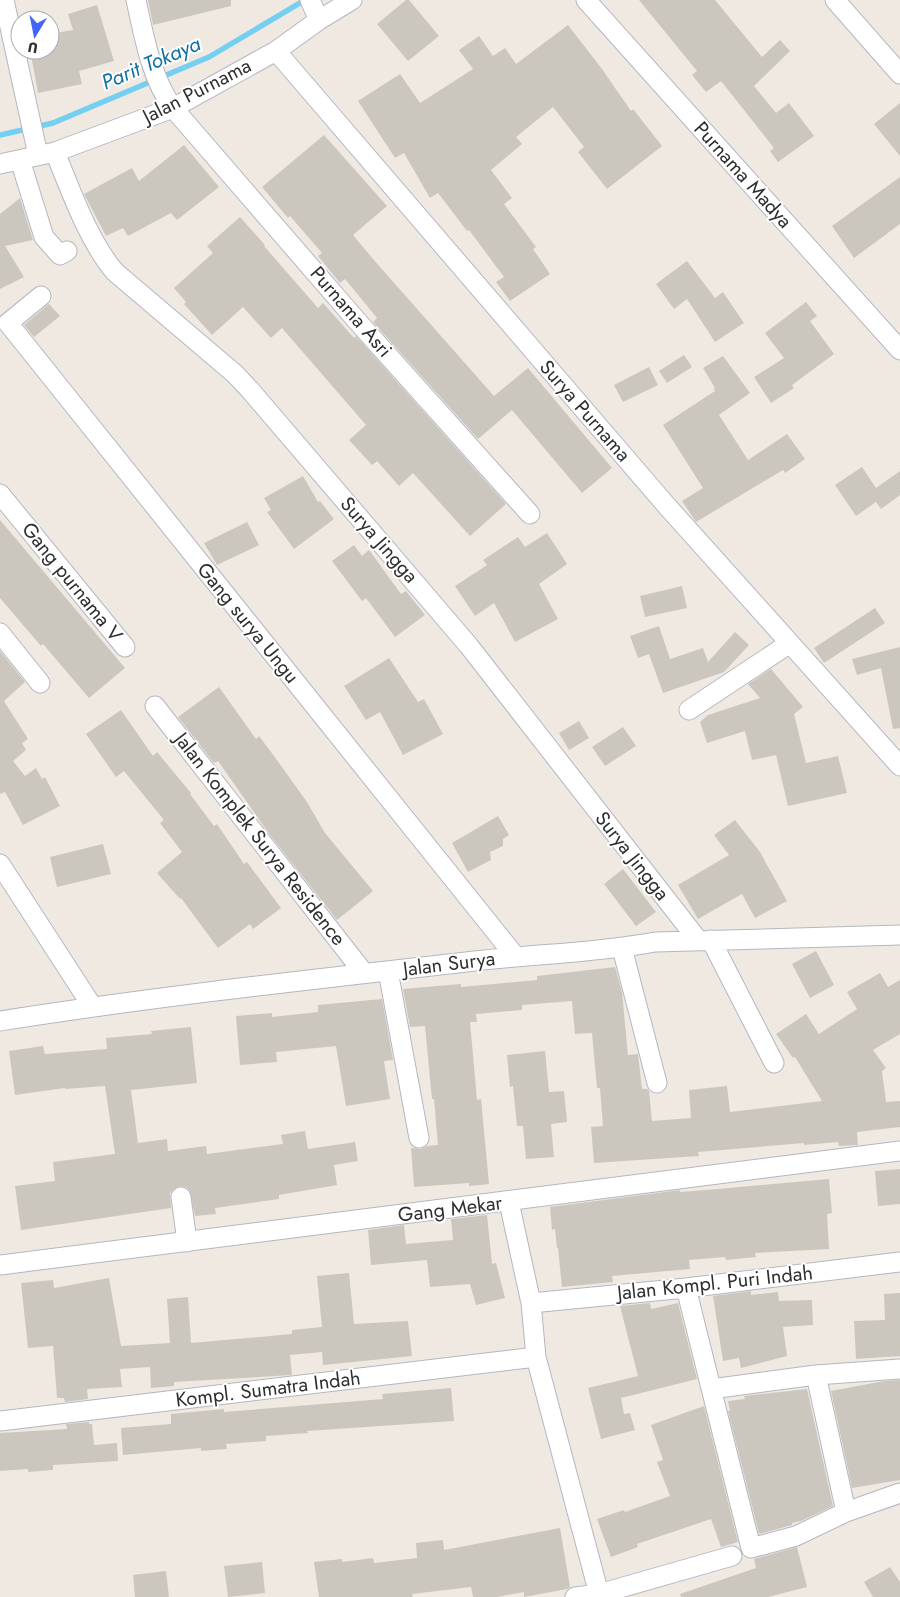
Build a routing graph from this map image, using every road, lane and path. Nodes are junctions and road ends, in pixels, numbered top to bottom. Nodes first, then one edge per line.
1 (4, 0) edge
2 (136, 0) edge
3 (352, 0) edge
4 (586, 0) edge
5 (835, 0) edge
6 (314, 8) edge
7 (276, 51) junction
8 (900, 74) edge
9 (169, 104) junction
10 (38, 155) junction
11 (0, 164) edge
12 (67, 251) dead end
13 (41, 296) dead end
14 (900, 350) edge
15 (0, 494) edge
16 (530, 514) dead end
17 (0, 632) edge
18 (790, 643) junction
19 (125, 648) dead end
20 (40, 683) dead end
21 (155, 706) dead end
22 (689, 710) dead end
23 (900, 766) edge
24 (0, 864) edge
25 (900, 935) edge
26 (704, 940) junction
27 (622, 948) junction
28 (515, 956) junction
29 (388, 971) junction
30 (364, 973) junction
31 (92, 1006) junction
32 (0, 1021) edge
33 (774, 1063) dead end
34 (657, 1083) dead end
35 (419, 1138) dead end
36 (900, 1151) edge
37 (181, 1197) dead end
38 (509, 1202) junction
39 (187, 1242) junction
40 (900, 1262) edge
41 (0, 1265) edge
42 (686, 1288) junction
43 (531, 1303) junction
44 (536, 1357) junction
45 (900, 1369) edge
46 (816, 1375) junction
47 (710, 1389) junction
48 (0, 1421) edge
49 (900, 1493) edge
50 (846, 1512) junction
51 (732, 1556) dead end
52 (599, 1594) junction
53 (575, 1597) edge

1 - 10 street
2 - 9 street, Purnama Asri
3 - 6 street, Jalan Purnama
4 - 14 street, Purnama Madya
5 - 8 street
6 - 7 street, Jalan Purnama
7 - 9 street, Jalan Purnama
7 - 18 street, Surya Purnama
9 - 10 street, Jalan Purnama
9 - 16 street, Purnama Asri
10 - 11 street, Jalan Purnama
10 - 12 street
10 - 26 street, Surya Jingga
13 - 28 street, Gang surya Ungu
15 - 19 street, Gang purnama V
17 - 20 street
18 - 22 street
18 - 23 street, Surya Purnama
21 - 30 street, Jalan Komplek Surya Residence
24 - 31 street
25 - 26 street, Jalan Surya
26 - 27 street, Jalan Surya
26 - 33 street, Surya Jingga
27 - 28 street, Jalan Surya
27 - 34 street
28 - 29 street, Jalan Surya
29 - 30 street, Jalan Surya
29 - 35 street
30 - 31 street, Jalan Surya
31 - 32 street, Jalan Surya
36 - 38 street, Gang Mekar
37 - 39 street
38 - 39 street, Gang Mekar
38 - 43 street
39 - 41 street, Gang Mekar
40 - 42 street, Jalan Kompl. Puri Indah
42 - 43 street, Jalan Kompl. Puri Indah
42 - 47 street
43 - 44 street
44 - 48 street, Kompl. Sumatra Indah
44 - 52 street
45 - 46 street
46 - 47 street
46 - 50 street
47 - 50 street
49 - 50 street
51 - 52 street
52 - 53 street

